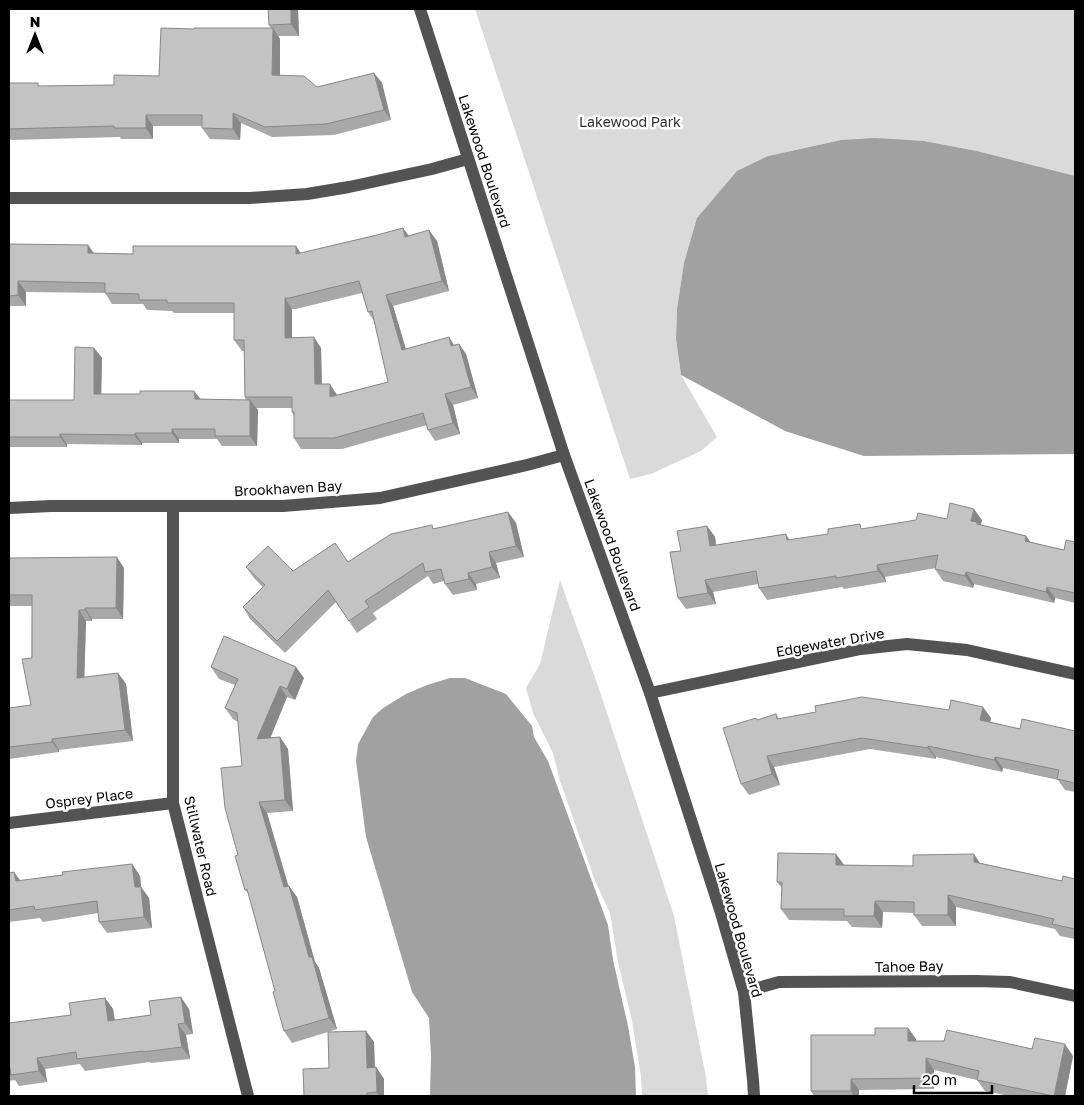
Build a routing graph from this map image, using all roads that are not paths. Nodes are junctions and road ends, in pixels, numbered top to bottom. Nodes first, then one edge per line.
1 (420, 9) edge
2 (468, 160) junction
3 (9, 198) edge
4 (564, 455) junction
5 (173, 506) junction
6 (9, 508) edge
7 (1075, 674) edge
8 (650, 693) junction
9 (173, 802) junction
10 (9, 823) edge
11 (744, 992) junction
12 (1075, 996) edge
13 (248, 1096) edge
14 (754, 1096) edge

1 - 2 street, Lakewood Boulevard
2 - 3 street
2 - 4 street, Lakewood Boulevard
4 - 5 street, Brookhaven Bay
4 - 8 street, Lakewood Boulevard
5 - 6 street, Brookhaven Bay
5 - 9 street, Stillwater Road
7 - 8 street, Edgewater Drive
8 - 11 street, Lakewood Boulevard
9 - 10 street, Osprey Place
9 - 13 street, Stillwater Road
11 - 12 street, Tahoe Bay
11 - 14 street, Lakewood Boulevard

